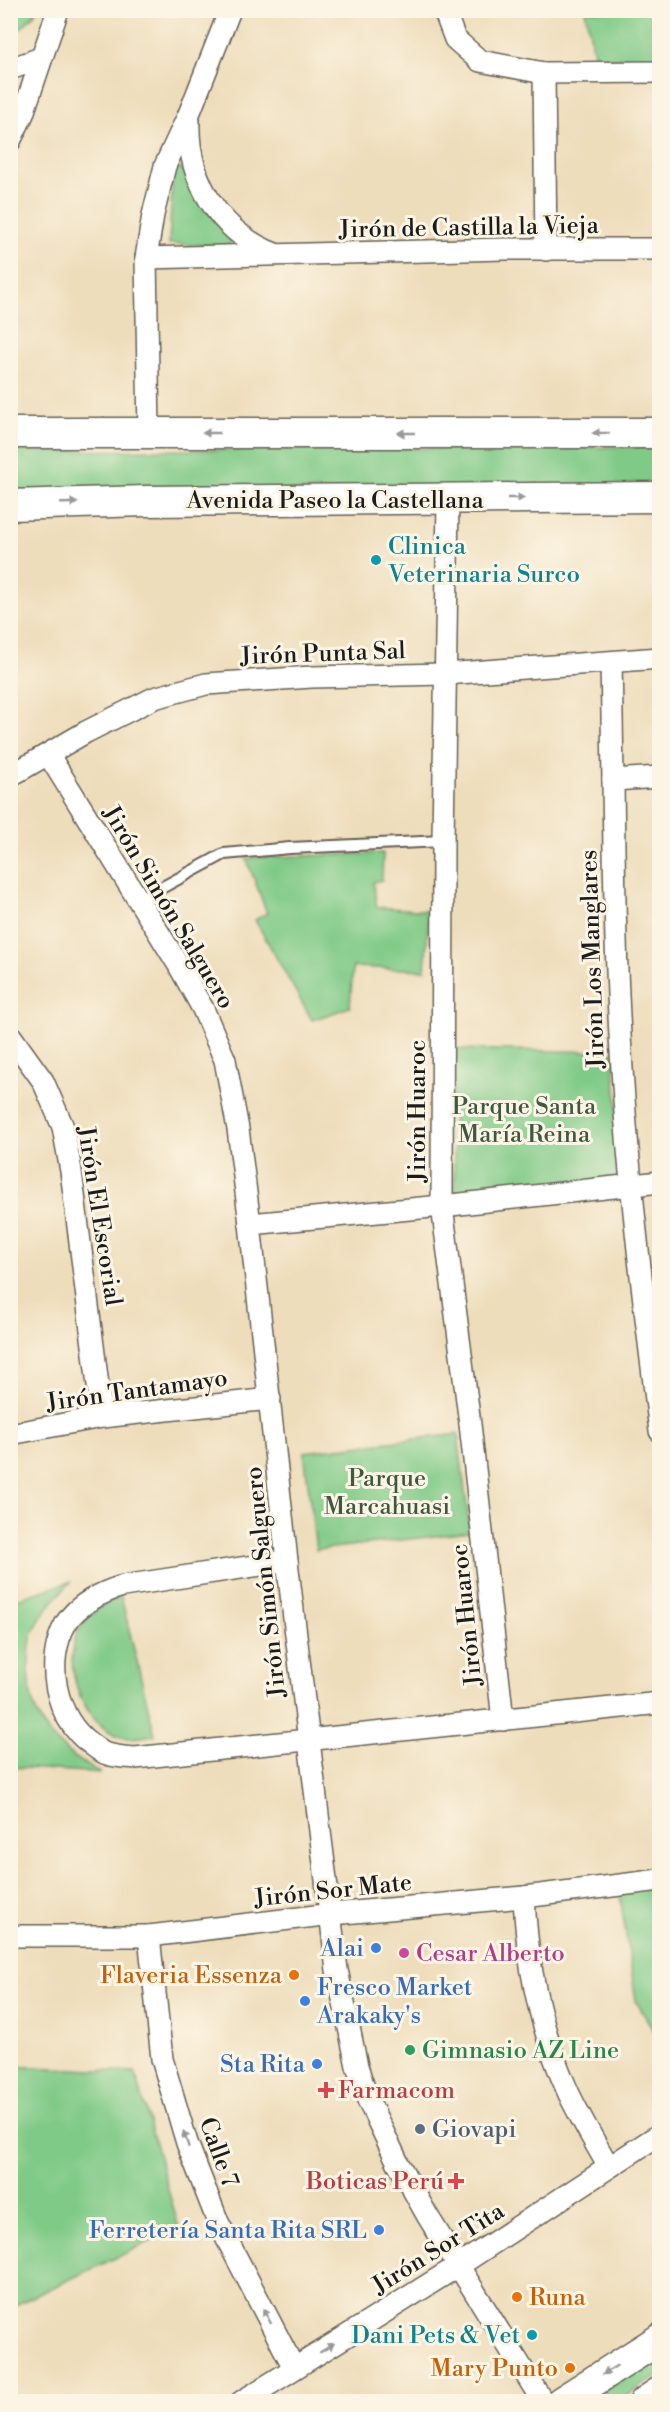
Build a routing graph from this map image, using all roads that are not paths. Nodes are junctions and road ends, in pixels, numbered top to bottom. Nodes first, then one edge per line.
1 (58, 10) edge
2 (230, 10) edge
3 (444, 10) edge
4 (41, 58) junction
5 (10, 69) edge
6 (660, 72) edge
7 (544, 73) junction
8 (189, 114) junction
9 (10, 141) edge
10 (660, 249) edge
11 (546, 250) junction
12 (280, 256) junction
13 (146, 258) junction
14 (10, 433) edge
15 (149, 433) junction
16 (660, 433) edge
17 (660, 497) edge
18 (448, 499) junction
19 (10, 505) edge
20 (660, 658) edge
21 (611, 663) junction
22 (445, 674) junction
23 (48, 754) junction
24 (10, 776) edge
25 (660, 777) edge
26 (614, 780) junction
27 (443, 841) junction
28 (139, 900) junction
29 (10, 1035) edge
30 (660, 1182) edge
31 (630, 1185) junction
32 (442, 1206) junction
33 (250, 1224) junction
34 (270, 1399) junction
35 (102, 1417) junction
36 (660, 1431) edge
37 (10, 1434) edge
38 (287, 1561) junction
39 (660, 1703) edge
40 (503, 1720) junction
41 (309, 1740) junction
42 (660, 1880) edge
43 (524, 1897) junction
44 (332, 1914) junction
45 (10, 1936) edge
46 (149, 1936) junction
47 (660, 2134) edge
48 (609, 2167) junction
49 (459, 2266) junction
50 (660, 2339) edge
51 (294, 2368) junction
52 (660, 2392) edge
53 (242, 2402) edge
54 (543, 2402) edge
55 (561, 2402) edge
56 (645, 2402) edge

1 - 4 street
2 - 8 street
3 - 7 street
4 - 5 street
4 - 9 street
6 - 7 street
7 - 11 street
8 - 12 street, Jirón de Castilla la Vieja
8 - 13 street
10 - 11 street, Jirón de Castilla la Vieja
11 - 12 street, Jirón de Castilla la Vieja
12 - 13 street, Jirón de Castilla la Vieja
13 - 15 street
14 - 15 main road
16 -> 15 main road
18 -> 17 main road, Avenida Paseo la Castellana
19 -> 18 main road, Avenida Paseo la Castellana
18 - 22 street, Jirón Huaroc
20 - 21 street, Jirón Punta Sal
21 - 22 street, Jirón Punta Sal
21 - 26 street, Jirón Los Manglares
22 - 23 street, Jirón Punta Sal
22 - 27 street, Jirón Huaroc
23 - 24 street, Jirón Punta Sal
23 - 28 street, Jirón Simón Salguero
25 - 26 street
26 - 31 street, Jirón Los Manglares
27 - 28 lane
27 - 32 street, Jirón Huaroc
28 - 33 street, Jirón Simón Salguero
29 - 35 street, Jirón El Escorial
30 - 31 street
31 - 32 street
31 - 36 street, Jirón Los Manglares
32 - 33 street
32 - 40 street, Jirón Huaroc
33 - 34 street, Jirón Simón Salguero
34 - 35 street, Jirón Tantamayo
34 - 38 street, Jirón Simón Salguero
35 - 37 street, Jirón Tantamayo
38 - 41 street, Jirón Simón Salguero
38 - 41 street
39 - 40 street
40 - 41 street
41 - 44 street, Jirón Simón Salguero
42 - 43 street, Jirón Sor Mate
43 - 44 street, Jirón Sor Mate
43 - 48 street
44 - 46 street, Jirón Sor Mate
44 - 49 street, Jirón Simón Salguero
45 - 46 street, Jirón Sor Mate
51 -> 46 street, Calle 7
47 - 48 street, Jirón Sor Tita
48 - 49 street, Jirón Sor Tita
51 -> 49 street, Jirón Sor Tita
49 - 54 street, Jirón Simón Salguero
50 -> 55 main road
51 - 53 street, Jirón Sor Tita
52 - 56 main road

